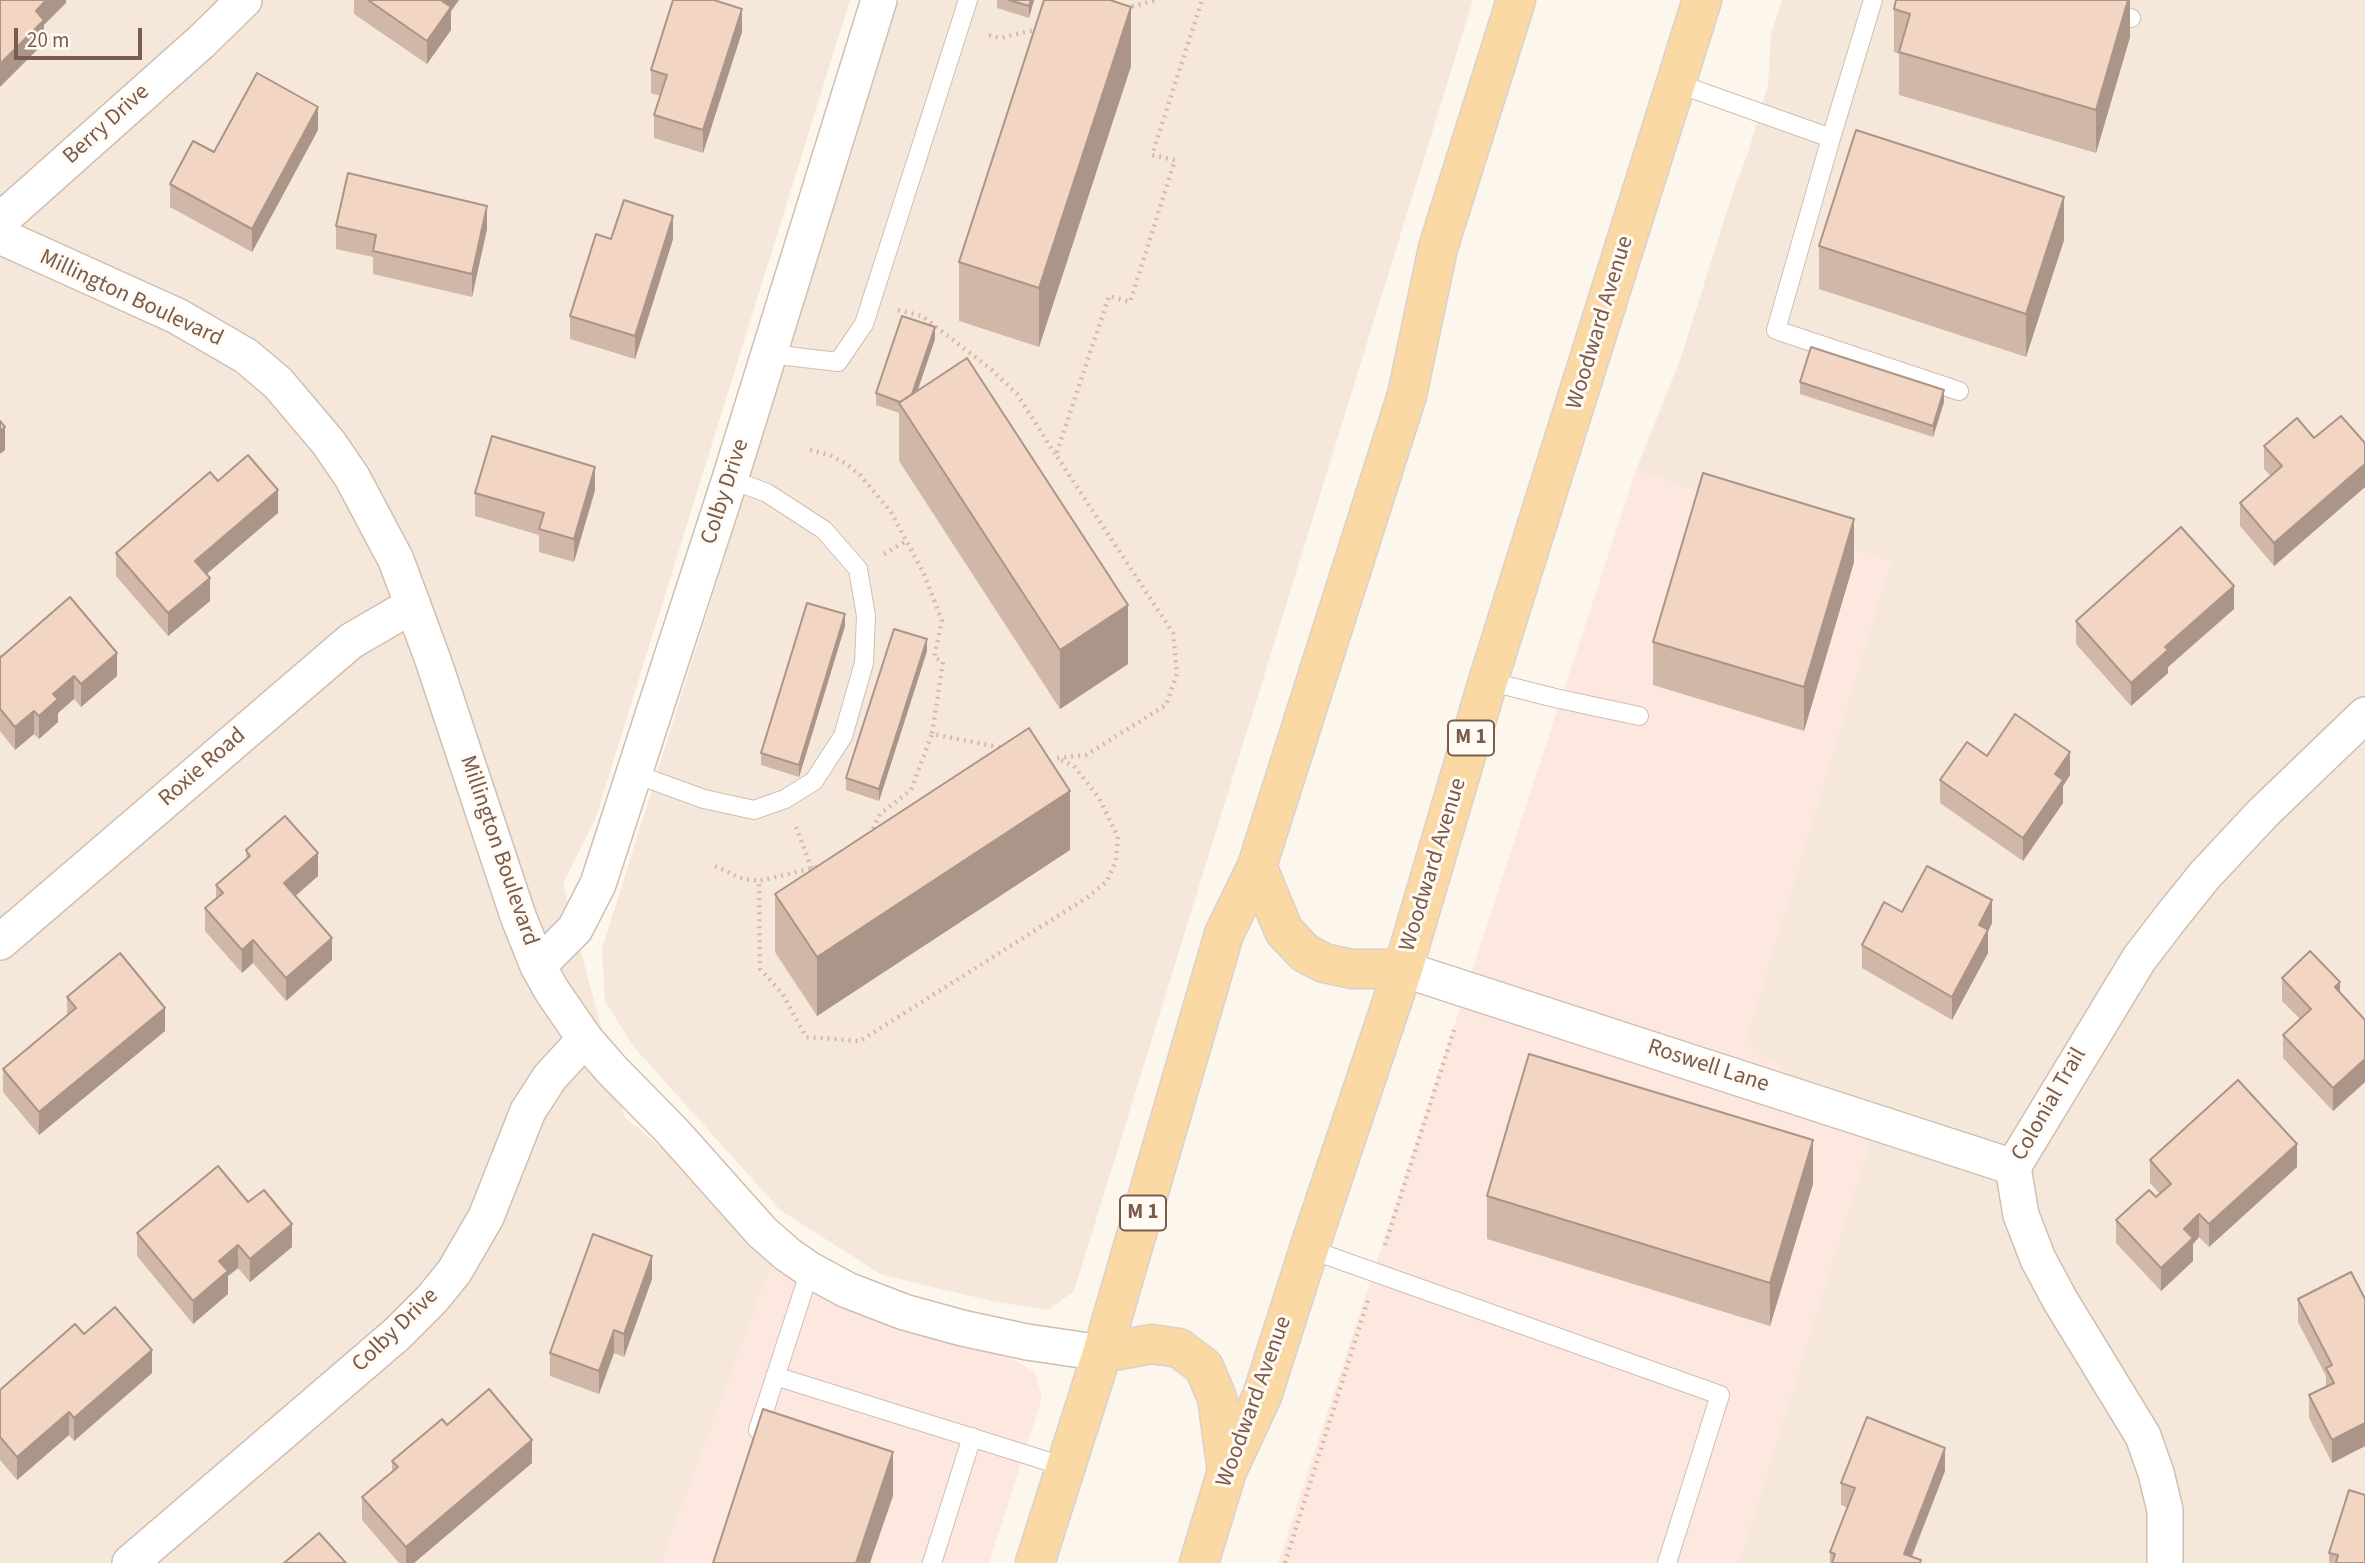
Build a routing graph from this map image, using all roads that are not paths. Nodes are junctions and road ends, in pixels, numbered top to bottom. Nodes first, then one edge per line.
1 (244, 0) edge
2 (880, 0) edge
3 (968, 0) edge
4 (1517, 0) edge
5 (1702, 0) edge
6 (1873, 0) edge
7 (2073, 0) edge
8 (2132, 18) dead end
9 (1676, 83) junction
10 (1831, 138) junction
11 (0, 221) edge
12 (0, 236) edge
13 (770, 354) junction
14 (1959, 391) dead end
15 (730, 479) junction
16 (413, 605) junction
17 (1488, 681) junction
18 (2365, 715) edge
19 (1639, 716) dead end
20 (635, 774) junction
21 (1257, 866) junction
22 (0, 942) edge
23 (538, 965) junction
24 (1403, 969) junction
25 (585, 1039) junction
26 (2013, 1167) junction
27 (1309, 1249) junction
28 (810, 1270) junction
29 (1102, 1353) junction
30 (775, 1376) junction
31 (972, 1437) junction
32 (751, 1451) edge
33 (1066, 1467) junction
34 (1227, 1471) junction
35 (130, 1563) edge
36 (932, 1563) edge
37 (1035, 1563) edge
38 (1199, 1563) edge
39 (1667, 1563) edge
40 (2165, 1563) edge

1 - 11 street, Berry Drive
2 - 13 street, Colby Drive
3 - 13 lane
4 - 21 main road, M 1
5 - 9 main road, Woodward Avenue / M 1
6 - 10 lane
7 - 8 lane
9 - 10 lane
9 - 17 main road, Woodward Avenue / M 1
10 - 14 lane
12 - 16 street, Millington Boulevard
13 - 15 street, Colby Drive
15 - 20 street, Colby Drive
15 - 20 lane
16 - 22 street, Roxie Road
16 - 23 street, Millington Boulevard
17 - 19 lane
17 - 24 main road, Woodward Avenue / M 1
18 - 26 street, Colonial Trail
20 - 23 street, Colby Drive
21 - 24 main road
21 - 29 main road, M 1
23 - 25 street, Millington Boulevard
24 - 26 street, Roswell Lane
24 - 27 main road, Woodward Avenue / M 1
25 - 28 street, Millington Boulevard
25 - 35 street, Colby Drive
26 - 40 street, Colonial Trail
27 - 34 main road, Woodward Avenue / M 1
27 - 39 lane
28 - 29 street, Millington Boulevard
28 - 30 lane
29 - 33 main road, M 1
29 - 34 main road
30 - 31 lane
30 - 32 lane
31 - 33 lane
31 - 36 lane
33 - 37 main road, M 1
34 - 38 main road, Woodward Avenue / M 1

